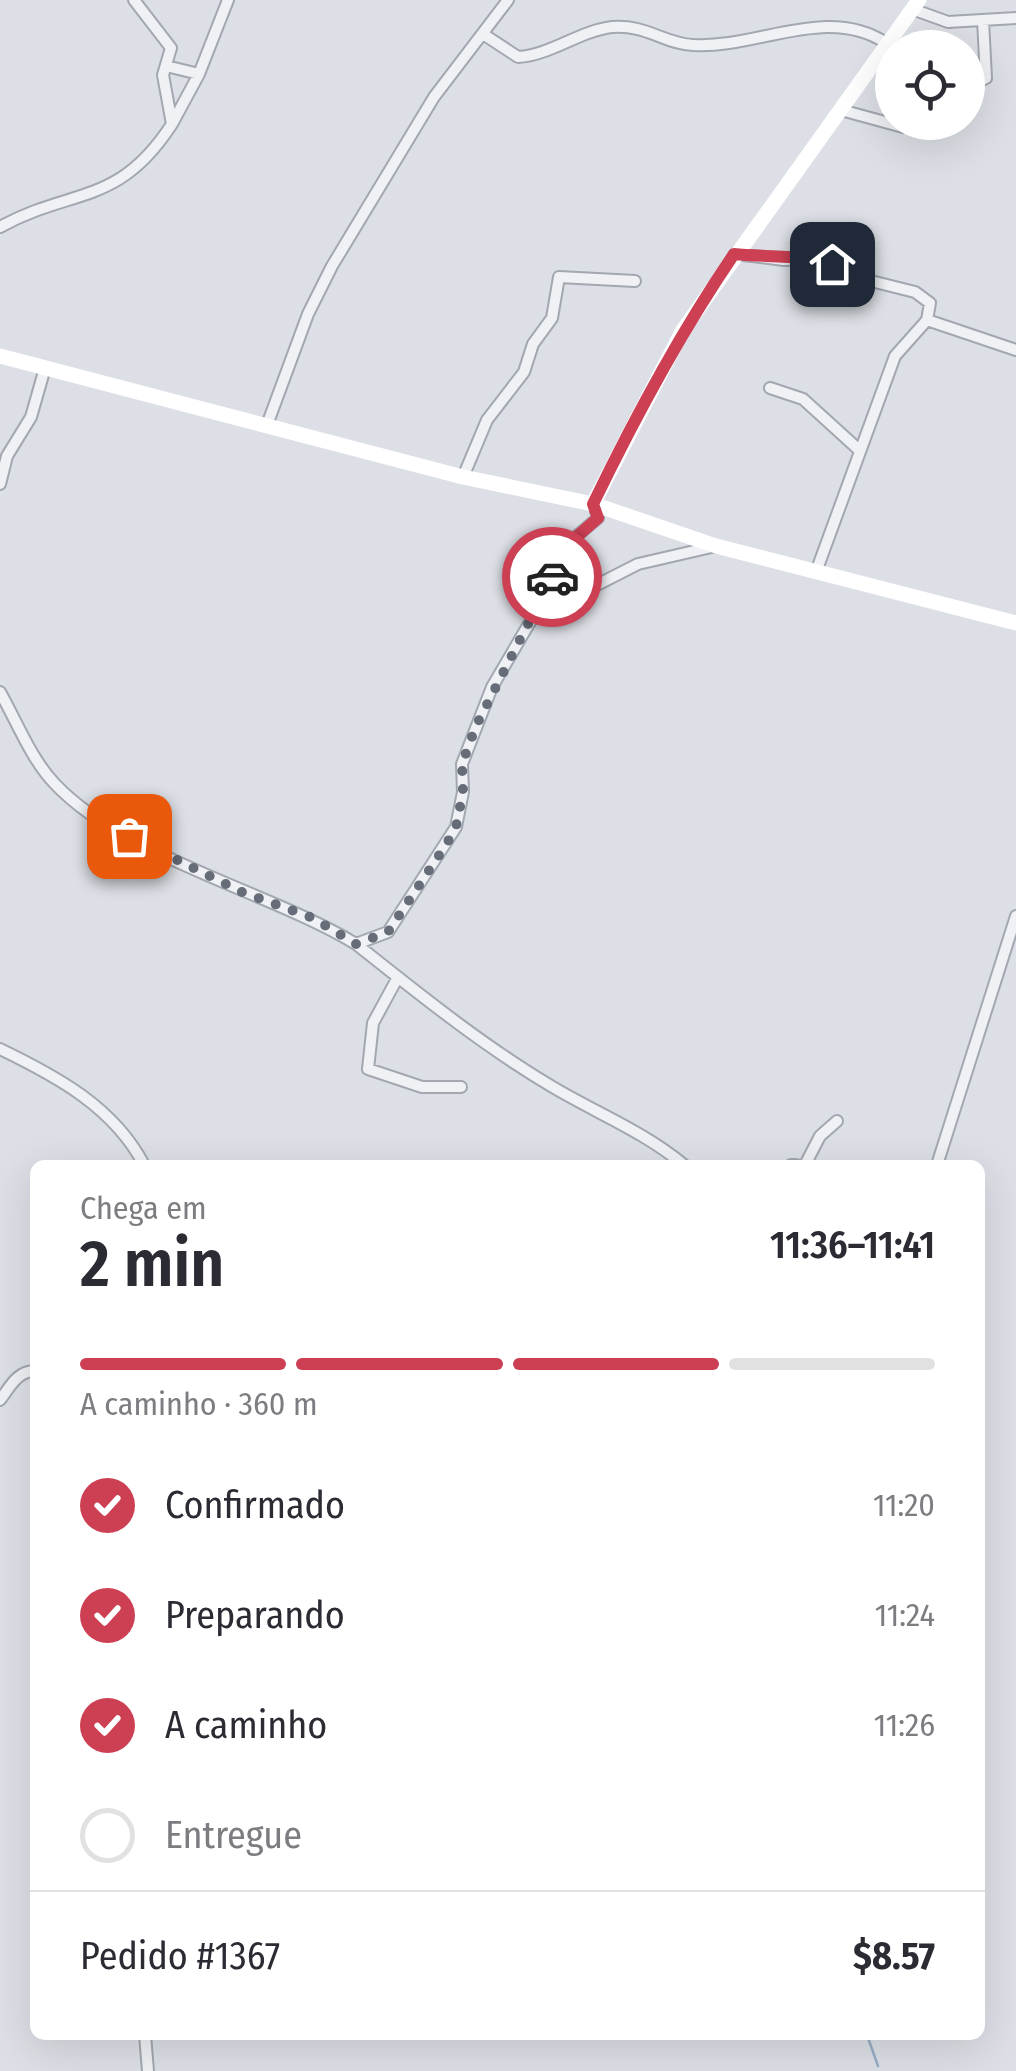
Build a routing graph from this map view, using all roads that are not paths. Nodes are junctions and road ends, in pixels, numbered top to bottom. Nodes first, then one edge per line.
1 (134, 0) edge
2 (508, 0) edge
3 (224, 2) edge
4 (916, 5) edge
5 (1016, 18) edge
6 (983, 20) junction
7 (896, 30) edge
8 (984, 30) edge
9 (483, 34) junction
10 (875, 38) edge
11 (875, 59) edge
12 (166, 66) junction
13 (199, 74) junction
14 (841, 110) junction
15 (875, 119) edge
16 (172, 124) junction
17 (0, 227) edge
18 (734, 254) junction
19 (636, 281) dead end
20 (927, 320) junction
21 (1016, 350) edge
22 (0, 356) edge
23 (45, 368) junction
24 (770, 388) dead end
25 (267, 424) junction
26 (858, 450) junction
27 (463, 477) junction
28 (0, 484) edge
29 (593, 504) junction
30 (716, 546) junction
31 (816, 572) junction
32 (533, 617) junction
33 (1016, 623) edge
34 (0, 692) edge
35 (1016, 916) edge
36 (356, 944) junction
37 (398, 976) junction
38 (0, 1049) edge
39 (461, 1087) dead end
40 (837, 1121) dead end
41 (133, 1148) junction
42 (133, 1160) edge
43 (141, 1160) edge
44 (678, 1160) edge
45 (808, 1160) edge
46 (939, 1160) edge
47 (30, 1371) edge
48 (0, 1400) edge
49 (145, 2040) edge
50 (148, 2071) edge

1 - 12 street
2 - 9 street
3 - 13 street
4 - 6 street
4 - 7 street
5 - 6 street
6 - 8 street
9 - 10 street
9 - 25 street
11 - 14 street
12 - 13 street
12 - 16 street
13 - 16 street
14 - 15 street
14 - 18 street
16 - 17 street
18 - 20 street
18 - 29 street
19 - 27 street
20 - 21 street
20 - 26 street
22 - 23 street
23 - 25 street
23 - 28 street
24 - 26 street
25 - 27 street
26 - 31 street
27 - 29 street
29 - 30 street
29 - 32 street
30 - 31 street
30 - 32 street
31 - 33 street
32 - 36 street
34 - 36 street
35 - 46 street
36 - 37 street
37 - 39 street
37 - 44 street
38 - 41 street
40 - 45 street
41 - 42 street
41 - 43 street
47 - 48 street
49 - 50 street

